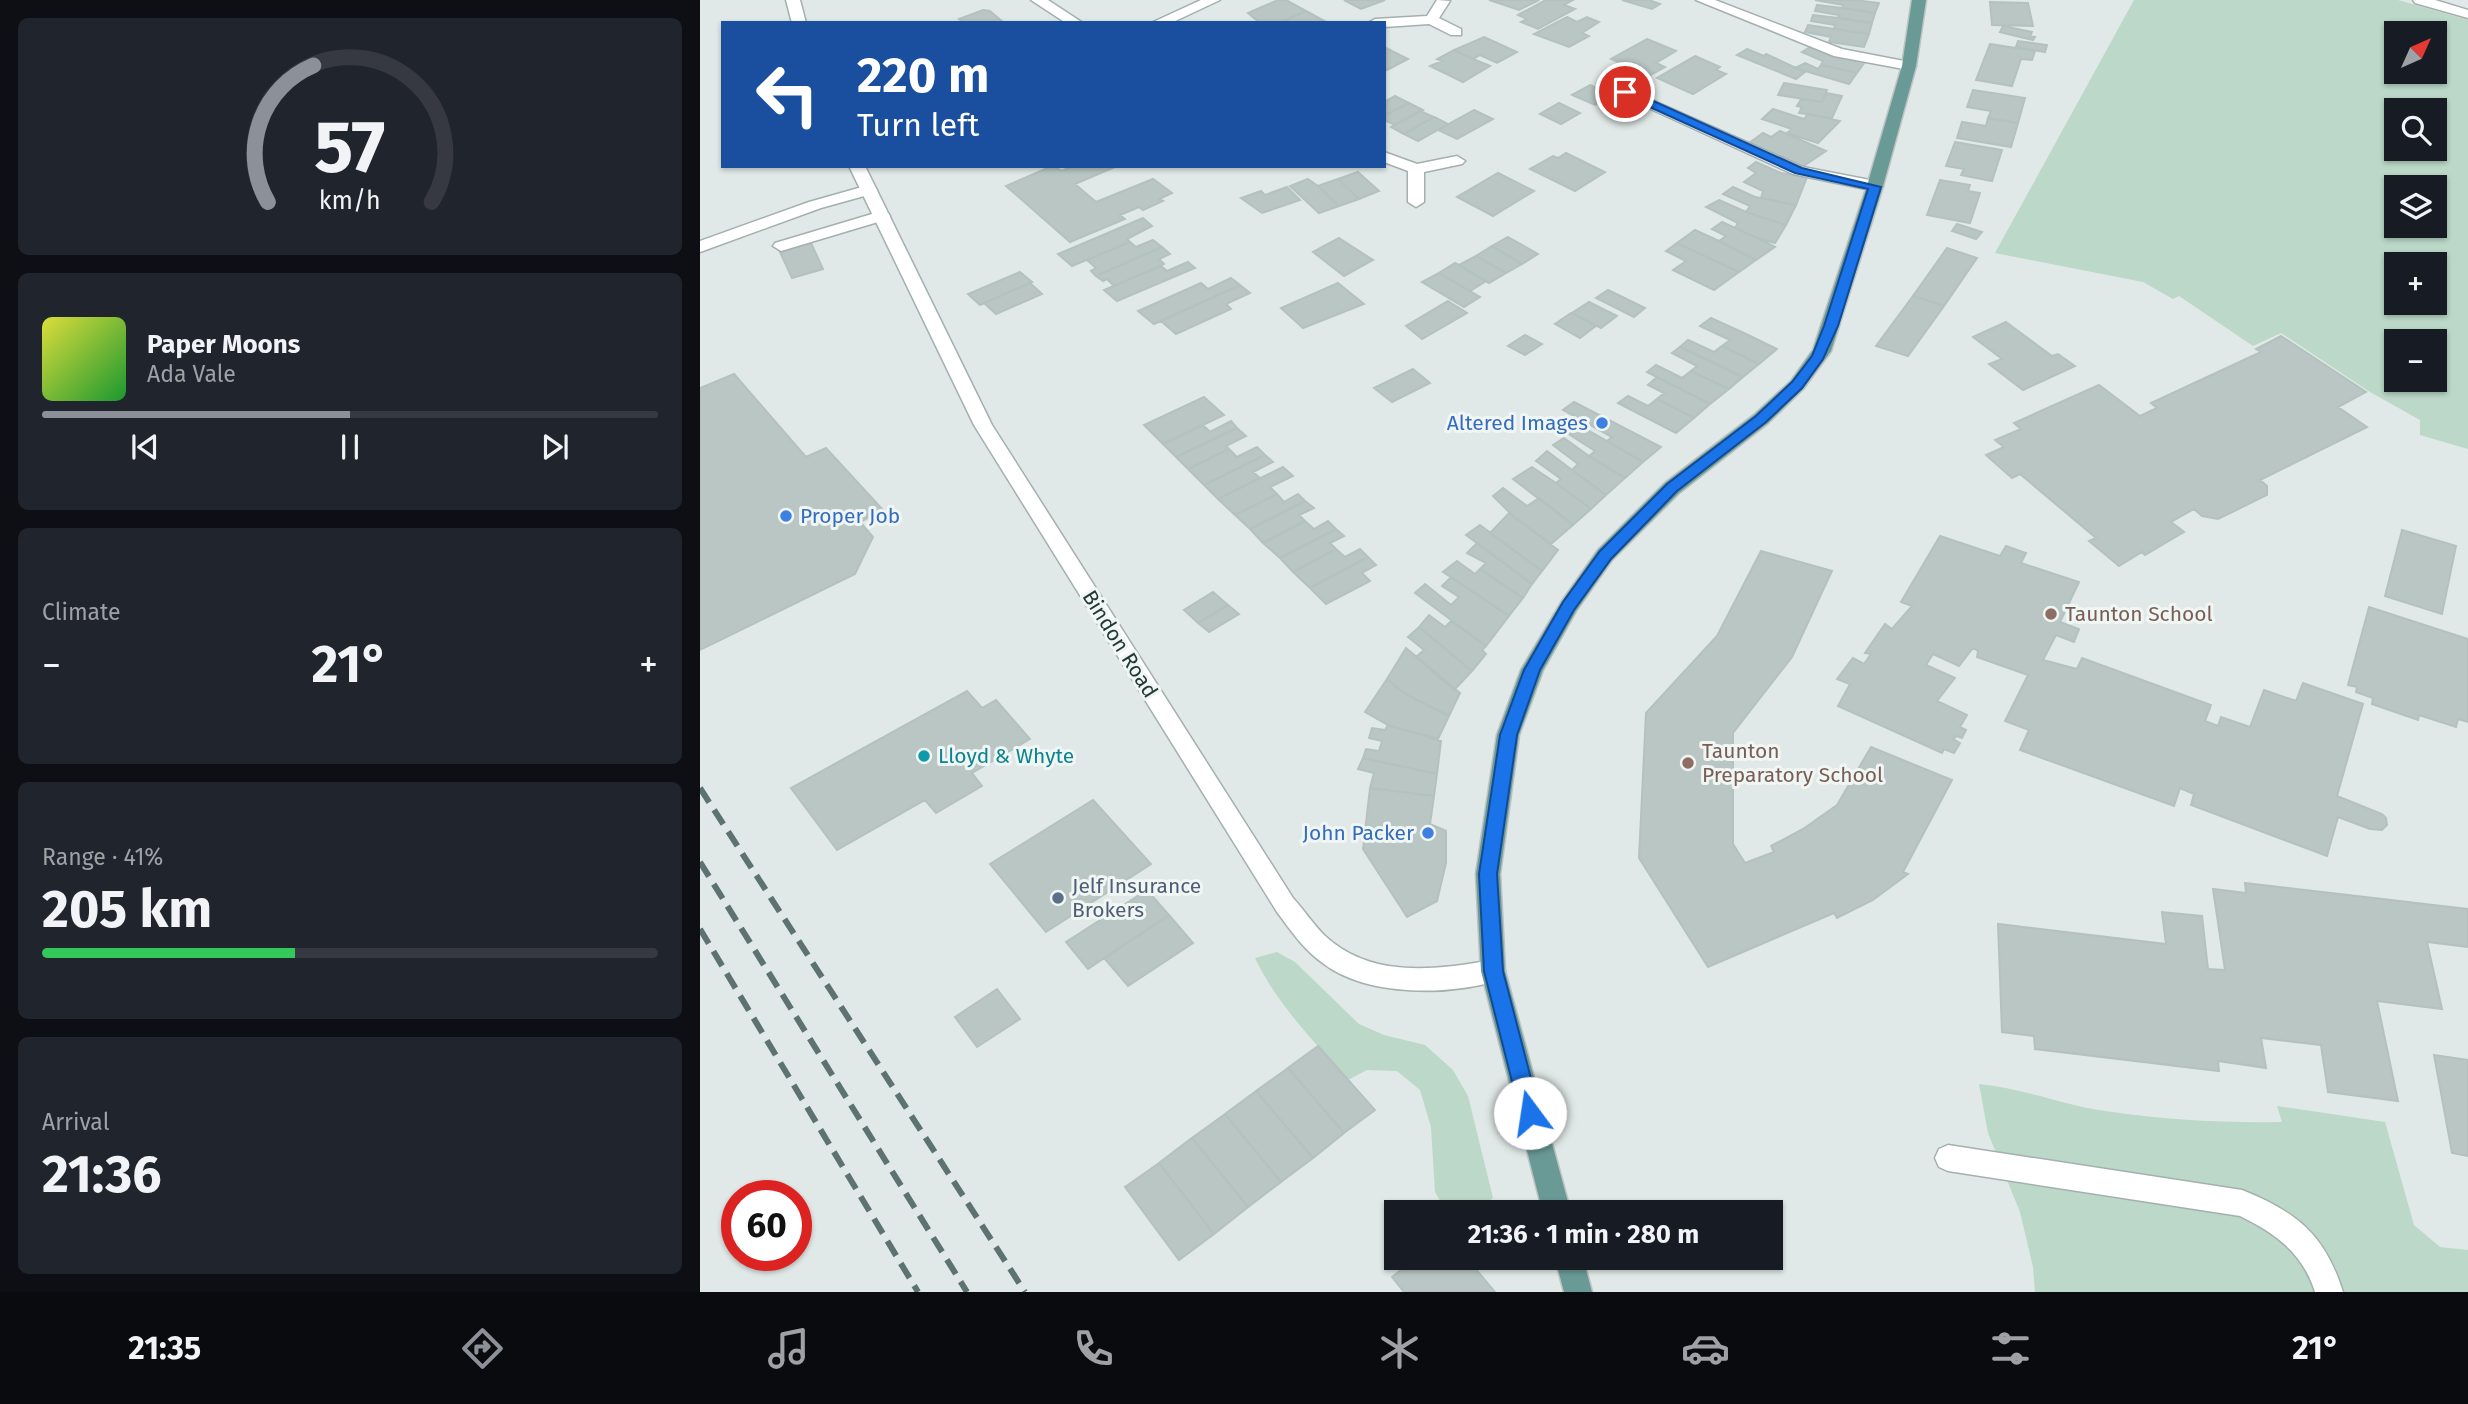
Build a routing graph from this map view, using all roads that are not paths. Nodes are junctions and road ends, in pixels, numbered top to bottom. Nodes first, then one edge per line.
1 (793, 0) edge
2 (1038, 0) edge
3 (1213, 0) edge
4 (1703, 0) edge
5 (1919, 0) edge
6 (2420, 0) edge
7 (1443, 1) edge
8 (2468, 14) edge
9 (1180, 15) junction
10 (1431, 20) junction
11 (798, 21) edge
12 (1073, 21) edge
13 (1164, 21) edge
14 (1190, 21) edge
15 (1386, 22) edge
16 (1456, 32) dead end
17 (1909, 66) junction
18 (1625, 92) dead end
19 (1386, 158) edge
20 (1457, 161) dead end
21 (858, 168) edge
22 (1416, 169) junction
23 (1875, 187) junction
24 (869, 190) junction
25 (1416, 202) dead end
26 (882, 216) junction
27 (781, 246) dead end
28 (700, 247) edge
29 (1493, 971) junction
30 (1948, 1158) dead end
31 (1554, 1200) edge
32 (1572, 1270) edge
33 (1578, 1292) edge
34 (2329, 1292) edge

1 - 11 street
2 - 12 street
3 - 9 street
4 - 17 street
5 - 17 main road
6 - 8 street
7 - 10 street
9 - 13 street
9 - 14 street
10 - 15 street
10 - 16 street
17 - 23 main road
18 - 23 street
19 - 22 street
20 - 22 street
21 - 24 street, Bindon Road
22 - 25 street
23 - 29 main road
24 - 26 street, Bindon Road
24 - 28 street
26 - 27 street
26 - 29 street, Bindon Road
29 - 31 main road
30 - 34 street
32 - 33 main road

